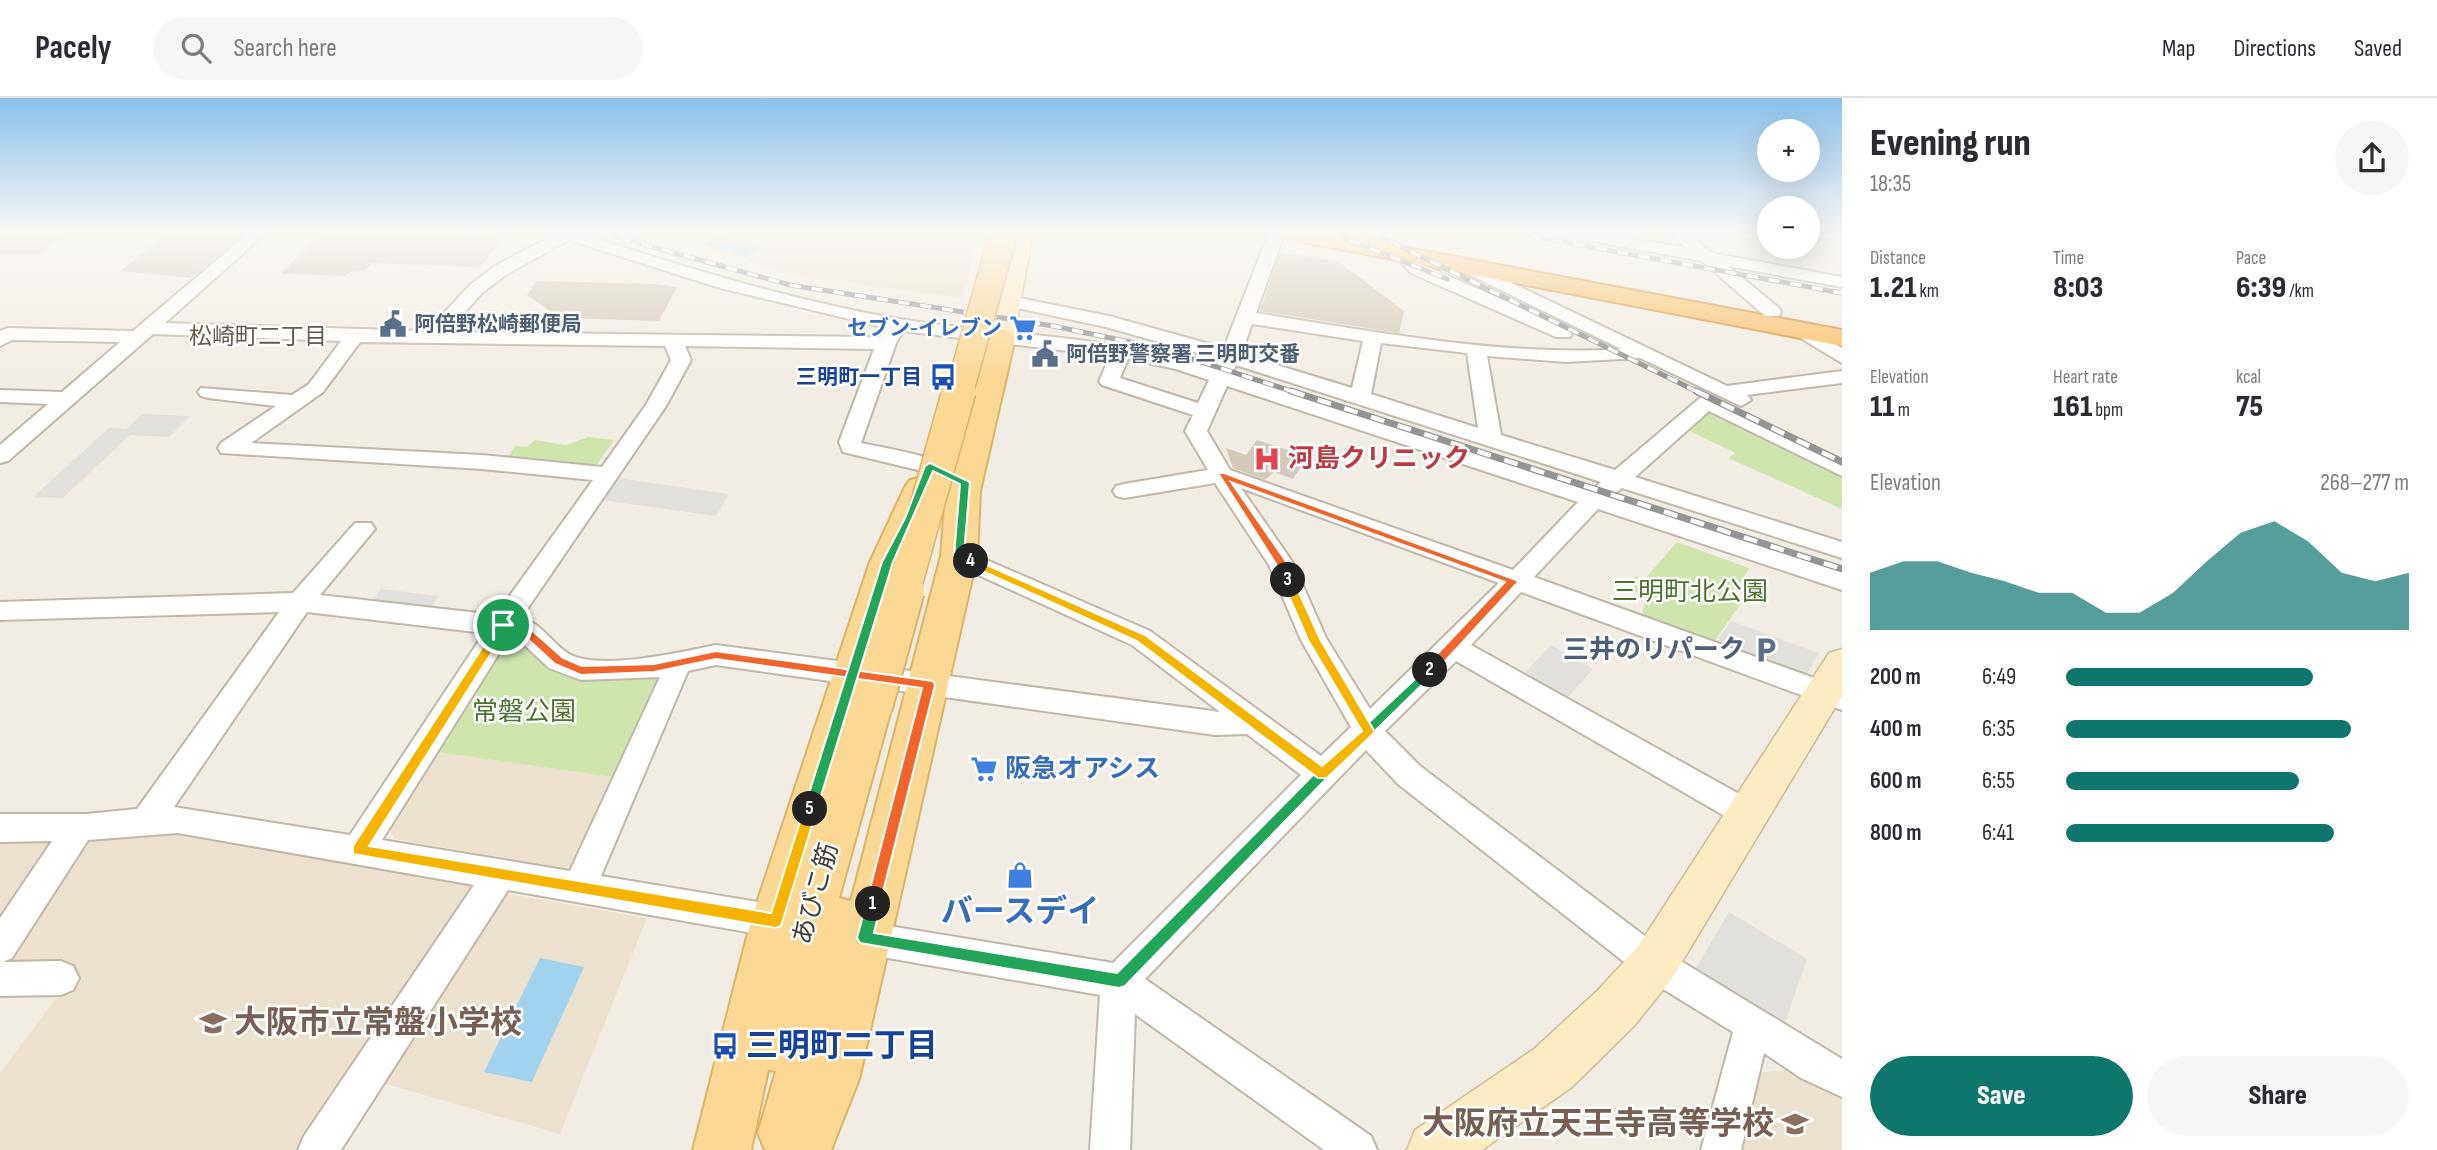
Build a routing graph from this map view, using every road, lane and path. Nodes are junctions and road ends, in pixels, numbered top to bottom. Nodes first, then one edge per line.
1 (204, 281) edge
2 (486, 281) edge
3 (712, 281) edge
4 (993, 281) edge
5 (999, 281) edge
6 (999, 281) edge
7 (1259, 281) edge
8 (1445, 281) edge
9 (1497, 281) edge
10 (1545, 281) edge
11 (1606, 281) edge
12 (1737, 281) edge
13 (1772, 312) junction
14 (1245, 317) junction
15 (898, 324) junction
16 (993, 324) junction
17 (1842, 326) edge
18 (1801, 330) junction
19 (145, 333) junction
20 (433, 335) junction
21 (355, 336) junction
22 (1373, 337) junction
23 (676, 338) junction
24 (1842, 338) edge
25 (0, 340) edge
26 (886, 343) junction
27 (1476, 350) junction
28 (1121, 352) junction
29 (1643, 352) junction
30 (1615, 356) junction
31 (1842, 357) edge
32 (1226, 366) junction
33 (1842, 377) edge
34 (208, 392) dead end
35 (0, 396) edge
36 (1716, 397) junction
37 (67, 398) junction
38 (1360, 398) junction
39 (295, 402) junction
40 (1205, 412) junction
41 (1492, 439) junction
42 (1842, 449) edge
43 (0, 456) edge
44 (1842, 469) edge
45 (607, 474) junction
46 (948, 474) junction
47 (1221, 475) junction
48 (1618, 479) junction
49 (1124, 491) dead end
50 (1593, 501) junction
51 (363, 529) dead end
52 (1842, 550) edge
53 (959, 556) junction
54 (1513, 581) junction
55 (1842, 581) edge
56 (300, 602) junction
57 (0, 611) edge
58 (503, 625) junction
59 (1453, 647) junction
60 (674, 664) junction
61 (1836, 686) edge
62 (887, 693) junction
63 (1254, 722) junction
64 (1369, 732) junction
65 (1322, 774) junction
66 (1748, 814) junction
67 (148, 819) junction
68 (79, 827) junction
69 (0, 828) edge
70 (358, 850) junction
71 (500, 874) junction
72 (580, 886) junction
73 (776, 921) junction
74 (865, 938) junction
75 (0, 947) edge
76 (1654, 964) junction
77 (61, 978) dead end
78 (0, 979) edge
79 (1119, 981) junction
80 (1753, 1024) junction
81 (1842, 1079) edge
82 (318, 1150) edge
83 (722, 1150) edge
84 (738, 1150) edge
85 (783, 1150) edge
86 (802, 1150) edge
87 (1110, 1150) edge
88 (1357, 1150) edge
89 (1435, 1150) edge
90 (1721, 1150) edge

1 - 19 street
2 - 20 street
3 - 15 street
4 - 62 main road, あびこ筋
5 - 16 street
6 - 16 street
7 - 14 street
8 - 30 street
9 - 29 street
10 - 18 highway
11 - 13 highway
12 - 13 street
13 - 17 highway
14 - 22 street
14 - 32 street
15 - 16 street
15 - 26 street
16 - 28 street
16 - 32 street
16 - 46 main road
18 - 24 highway
18 - 31 street
19 - 21 street
19 - 25 street
19 - 37 street
20 - 21 street
20 - 23 street
21 - 39 street
22 - 27 street
22 - 38 street
23 - 26 street
23 - 45 street
26 - 46 street
27 - 30 street
27 - 41 street
28 - 32 street
28 - 40 street
29 - 30 street
29 - 36 street
30 - 36 street
32 - 38 street
32 - 40 street
32 - 50 street
33 - 36 street
34 - 39 street
35 - 37 street
36 - 42 street
36 - 44 street
36 - 48 street
37 - 43 street
38 - 41 street
39 - 45 street
40 - 47 street
41 - 48 street
45 - 58 street
46 - 53 main road
46 - 62 main road
47 - 49 street
47 - 54 street
47 - 64 street
48 - 50 street
48 - 52 street
50 - 54 street
50 - 55 street
51 - 56 street
53 - 62 main road
53 - 63 street
54 - 59 street
54 - 61 street
56 - 57 street
56 - 58 street
56 - 67 street
58 - 60 street
58 - 70 street
59 - 64 street
59 - 66 street
60 - 62 street
60 - 72 street
61 - 66 street
62 - 63 street
62 - 73 main road
62 - 74 main road
62 - 84 main road, あびこ筋
62 - 85 main road, あびこ筋
63 - 65 street
64 - 65 street
64 - 76 street
65 - 79 street
66 - 76 street
67 - 68 street
67 - 70 street
68 - 69 street
68 - 75 street
70 - 71 street
71 - 72 street
71 - 82 street
72 - 73 street
73 - 83 main road
74 - 79 street
74 - 86 main road
76 - 80 street
76 - 89 street
77 - 78 street
79 - 87 street
79 - 88 street
80 - 81 street
80 - 90 street

